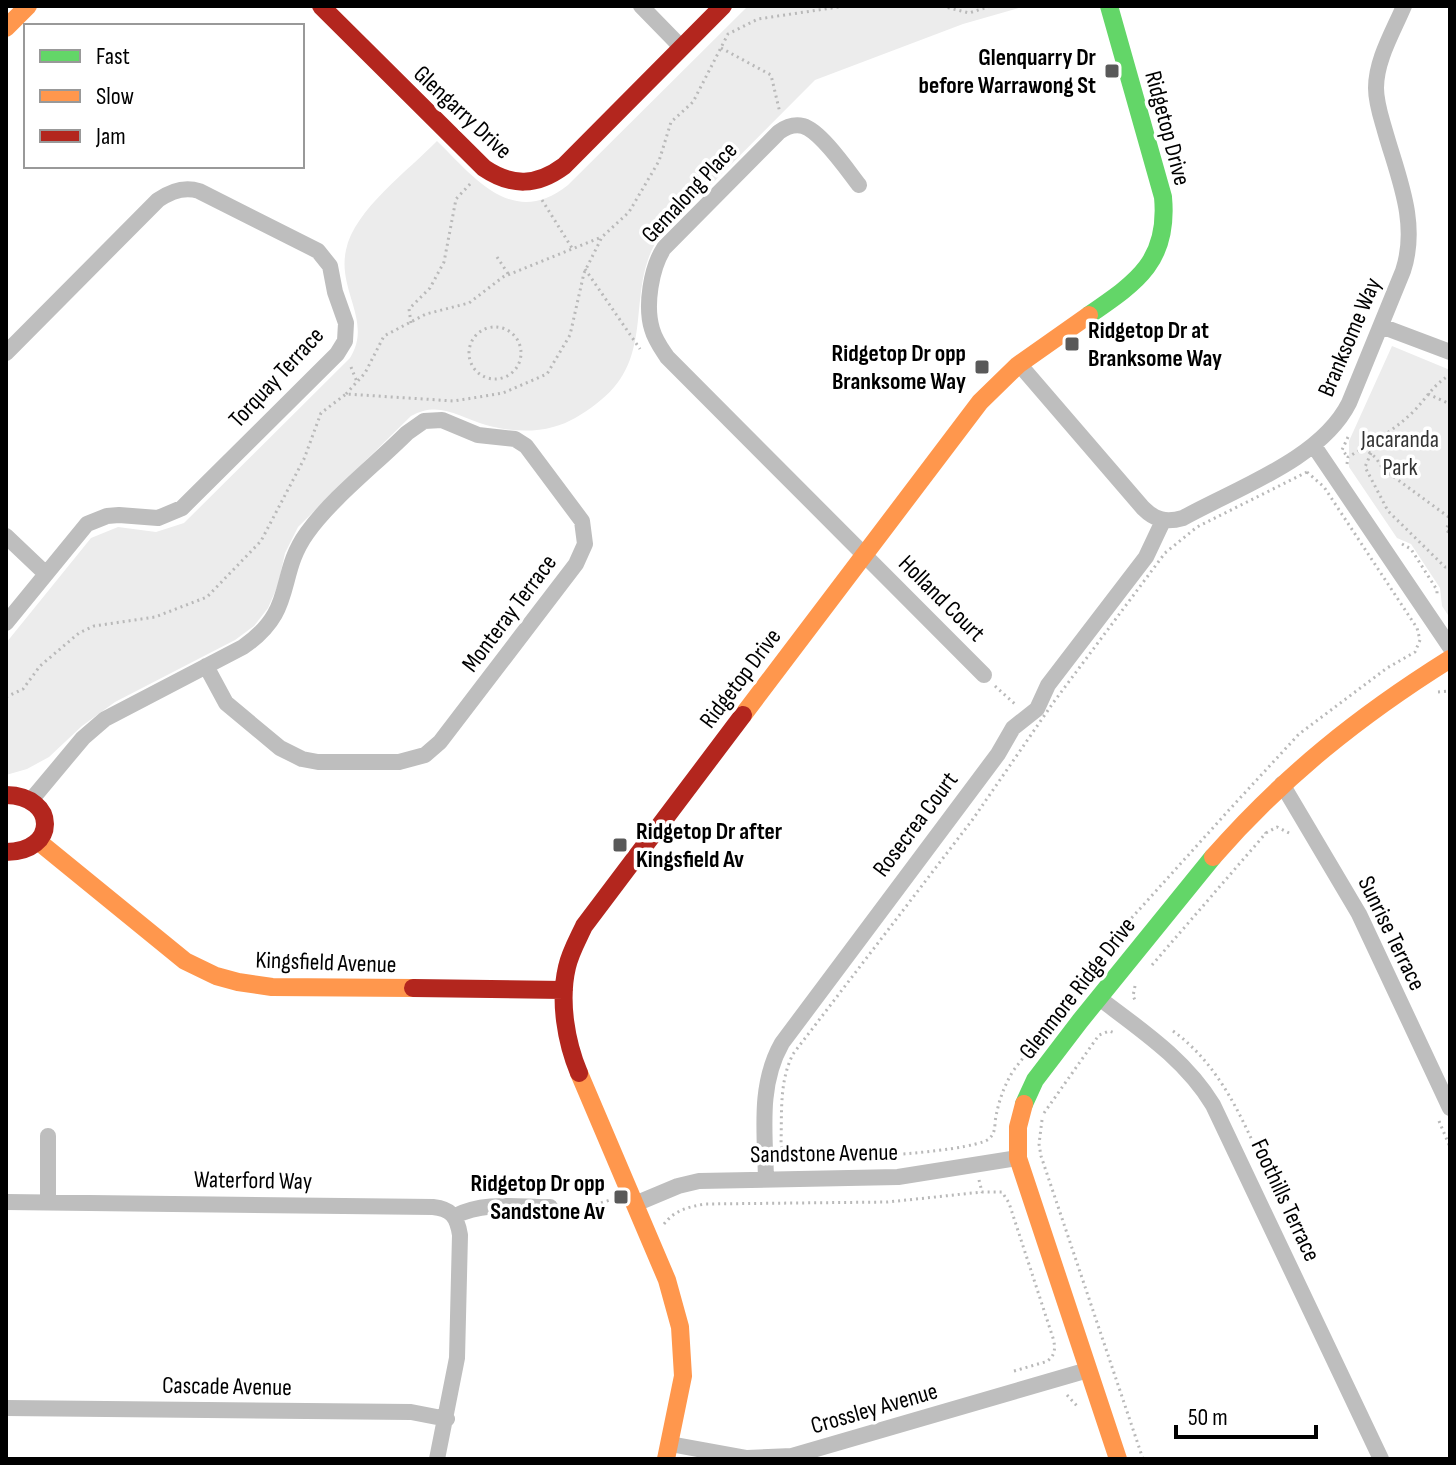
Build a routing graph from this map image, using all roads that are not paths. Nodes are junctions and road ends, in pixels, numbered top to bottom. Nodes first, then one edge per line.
1 (28, 6) edge
2 (321, 6) edge
3 (641, 6) edge
4 (723, 6) edge
5 (1109, 6) edge
6 (1404, 6) edge
7 (6, 28) edge
8 (682, 48) junction
9 (859, 185) dead end
10 (1381, 326) junction
11 (1450, 352) edge
12 (6, 353) edge
13 (1019, 364) junction
14 (1314, 446) junction
15 (1163, 521) junction
16 (6, 536) edge
17 (865, 554) junction
18 (46, 574) junction
19 (6, 623) edge
20 (1450, 647) edge
21 (1450, 659) edge
22 (206, 666) junction
23 (984, 675) road end
24 (1282, 784) junction
25 (6, 795) edge
26 (32, 799) junction
27 (39, 842) junction
28 (6, 852) edge
29 (564, 990) junction
30 (1099, 998) junction
31 (1450, 1108) edge
32 (48, 1136) dead end
33 (1018, 1158) junction
34 (766, 1179) junction
35 (6, 1202) edge
36 (48, 1202) junction
37 (635, 1204) junction
38 (550, 1207) road end
39 (455, 1216) junction
40 (1088, 1370) junction
41 (6, 1408) edge
42 (447, 1419) junction
43 (668, 1451) edge
44 (437, 1459) edge
45 (1118, 1459) edge
46 (1381, 1459) edge

1 - 7 street
2 - 8 street, Glengarry Drive
3 - 8 street
4 - 8 street
5 - 13 street, Ridgetop Drive
6 - 10 street, Branksome Way
9 - 17 street, Gemalong Place
10 - 11 street
10 - 14 street, Branksome Way
12 - 18 street, Torquay Terrace
13 - 15 street
13 - 17 street, Ridgetop Drive
14 - 15 street, Branksome Way
14 - 20 street
15 - 34 street, Rosecrea Court
16 - 18 street
17 - 23 street, Holland Court
17 - 29 street, Ridgetop Drive
18 - 19 street, Torquay Terrace
21 - 24 street, Glenmore Ridge Drive
22 - 22 street, Monteray Terrace
22 - 26 street, Monteray Terrace
24 - 30 street, Glenmore Ridge Drive
24 - 31 street, Sunrise Terrace
25 - 26 street
26 - 27 street
27 - 28 street
27 - 29 street, Kingsfield Avenue
29 - 37 street, Ridgetop Drive
30 - 33 street, Glenmore Ridge Drive
30 - 46 street, Foothills Terrace
32 - 36 street
33 - 34 street, Sandstone Avenue
33 - 40 street, Glenmore Ridge Drive
34 - 37 street, Sandstone Avenue
35 - 36 street, Waterford Way
36 - 39 street, Waterford Way
37 - 43 street, Ridgetop Drive
38 - 39 street, Waterford Way
39 - 42 street
40 - 43 street, Crossley Avenue
40 - 45 street, Glenmore Ridge Drive
41 - 42 street, Cascade Avenue
42 - 44 street

